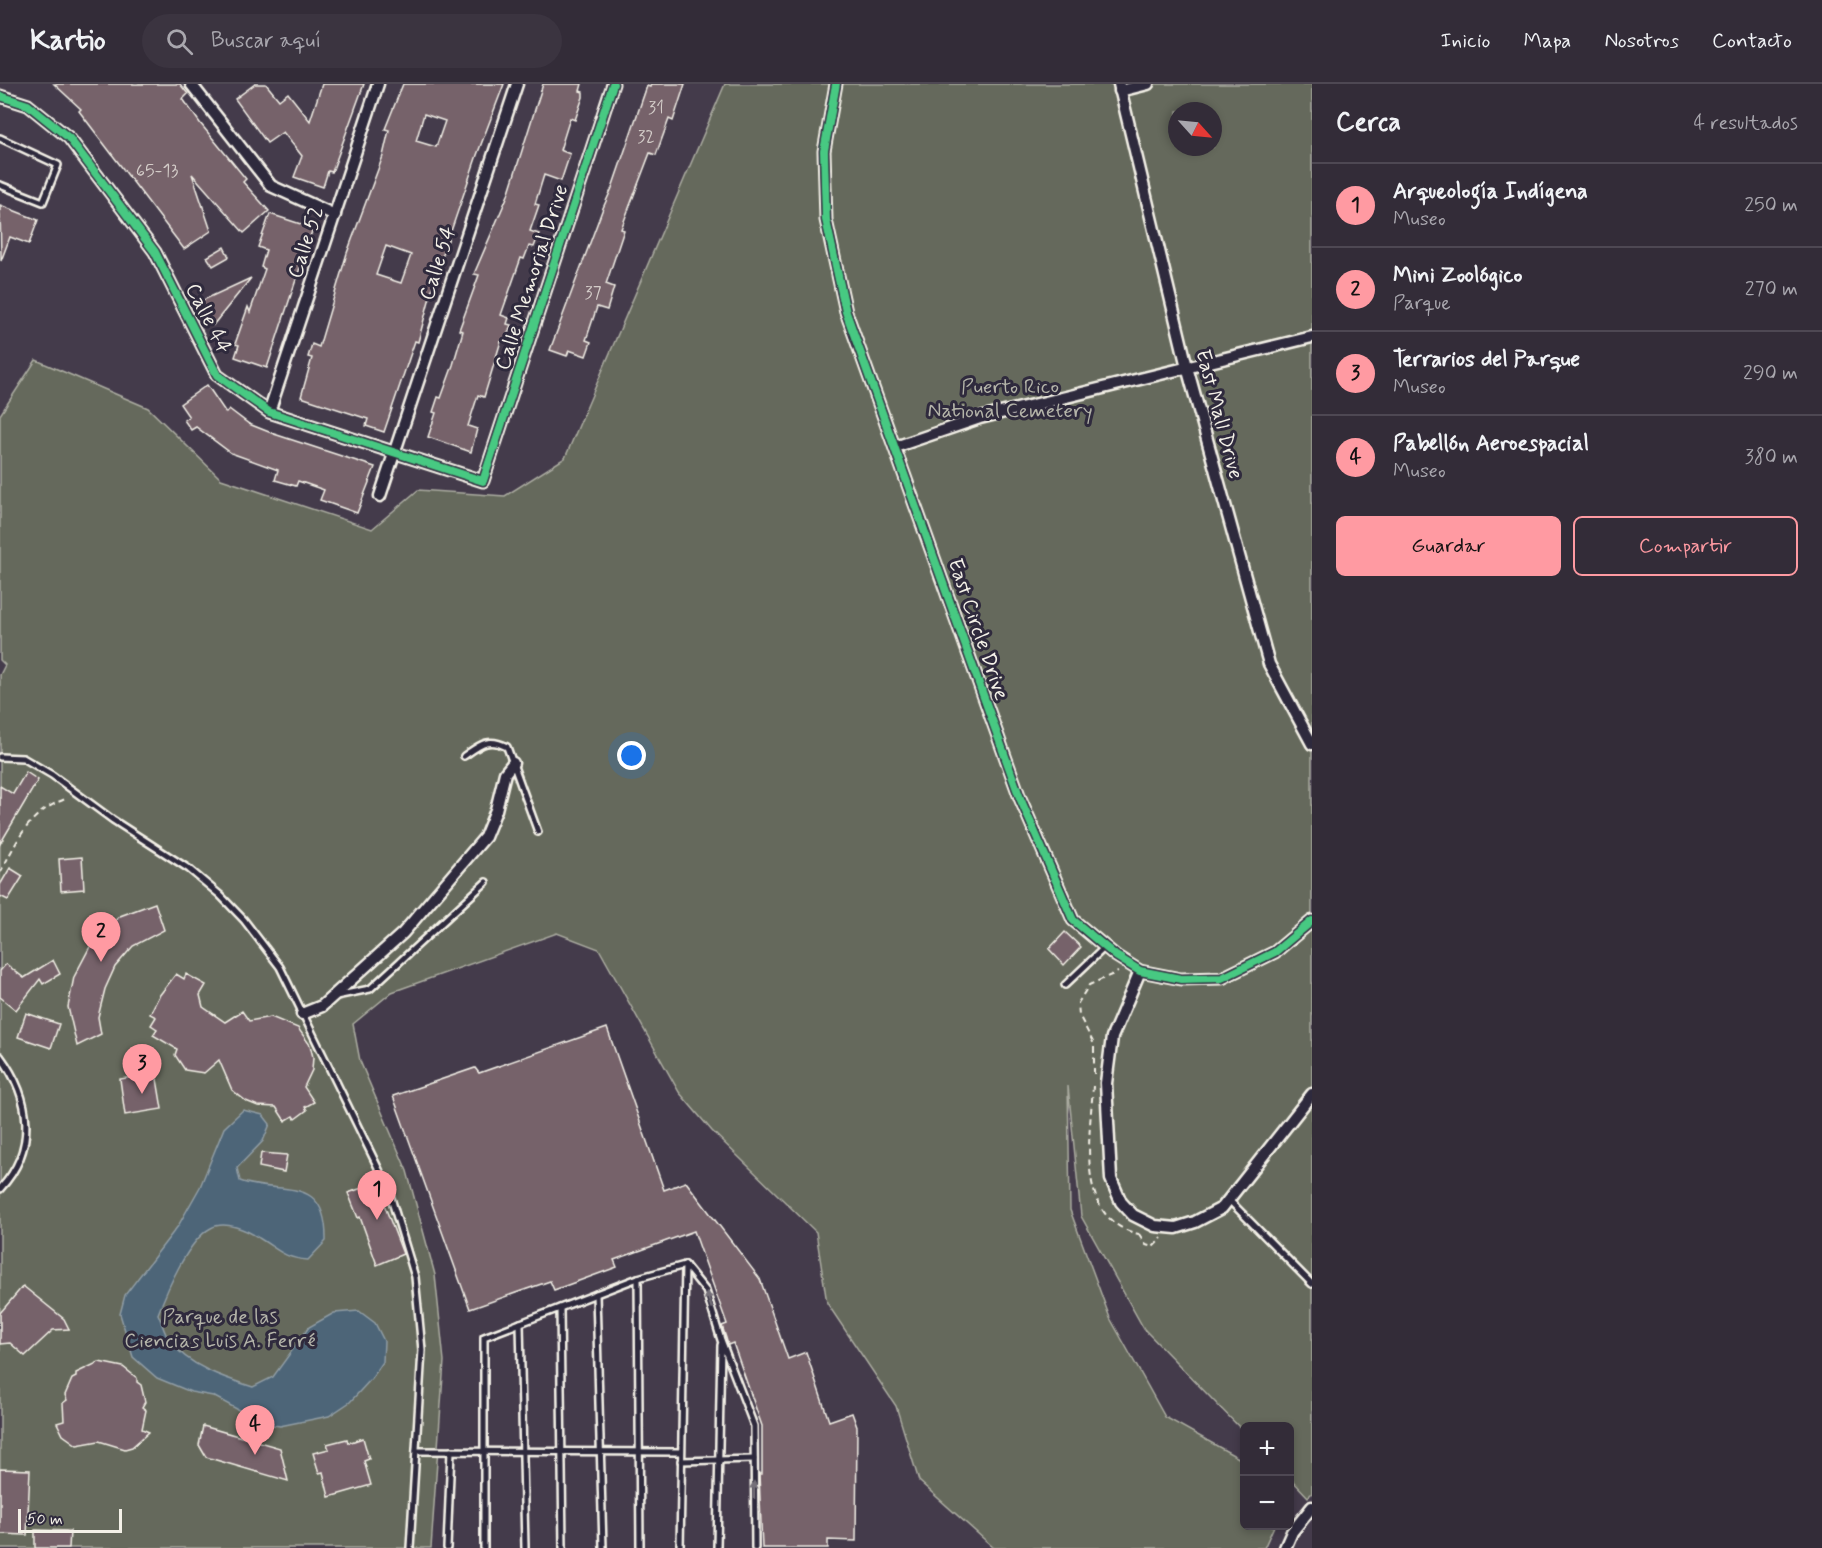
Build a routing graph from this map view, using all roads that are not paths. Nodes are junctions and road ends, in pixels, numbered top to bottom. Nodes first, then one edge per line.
1 (378, 84) edge
2 (518, 84) edge
3 (614, 84) edge
4 (836, 84) edge
5 (1148, 84) edge
6 (193, 85) edge
7 (1119, 87) edge
8 (0, 96) edge
9 (0, 138) edge
10 (0, 185) edge
11 (335, 215) junction
12 (1312, 337) edge
13 (1187, 367) junction
14 (269, 412) junction
15 (895, 447) junction
16 (394, 454) junction
17 (483, 481) joint
18 (380, 496) dead end
19 (1312, 744) edge
20 (464, 756) dead end
21 (0, 757) edge
22 (513, 763) junction
23 (538, 832) dead end
24 (486, 882) dead end
25 (1310, 926) edge
26 (1105, 947) junction
27 (1140, 971) junction
28 (1065, 985) dead end
29 (331, 997) junction
30 (302, 1014) junction
31 (0, 1056) edge
32 (1312, 1094) edge
33 (0, 1189) edge
34 (1228, 1199) junction
35 (685, 1265) junction
36 (638, 1278) junction
37 (1312, 1284) edge
38 (596, 1294) junction
39 (560, 1308) junction
40 (520, 1323) junction
41 (721, 1340) junction
42 (416, 1451) junction
43 (451, 1451) junction
44 (484, 1451) junction
45 (524, 1452) junction
46 (563, 1452) junction
47 (602, 1452) junction
48 (641, 1452) junction
49 (681, 1452) junction
50 (718, 1460) junction
51 (754, 1460) junction
52 (681, 1461) junction
53 (1312, 1507) edge
54 (410, 1548) edge
55 (447, 1548) edge
56 (484, 1548) edge
57 (525, 1548) edge
58 (563, 1548) edge
59 (603, 1548) edge
60 (640, 1548) edge
61 (681, 1548) edge
62 (717, 1548) edge
63 (755, 1548) edge
64 (1285, 1548) edge

1 - 11 street, Calle 52
2 - 16 street, Calle 54
3 - 17 street, Calle Memorial Drive
4 - 15 street, East Circle Drive
5 - 7 street
6 - 11 street
7 - 13 street, East Mall Drive
8 - 14 street, Calle 44
9 - 10 lane
11 - 14 street, Calle 52
12 - 13 street
13 - 15 street
13 - 19 street, East Mall Drive
14 - 16 street, Calle 44
15 - 26 street, East Circle Drive
16 - 17 street, Calle 44
16 - 18 street, Calle 54
20 - 22 lane
21 - 30 lane
22 - 23 lane
22 - 29 street
24 - 29 lane
25 - 27 street, East Circle Drive
26 - 27 street, East Circle Drive
26 - 28 lane
27 - 34 street
29 - 30 street
30 - 42 lane
31 - 33 lane
32 - 34 street
34 - 37 lane
35 - 36 lane
41 -> 35 lane
35 - 49 lane
36 - 38 lane
36 - 48 lane
38 - 39 lane
38 - 47 lane
39 - 40 lane
39 - 46 lane
40 - 44 lane
40 - 45 lane
41 - 50 lane
41 - 51 lane
42 - 43 lane
42 - 54 lane
43 - 44 lane
43 - 55 lane
44 - 45 lane
44 - 56 lane
45 - 46 lane
45 - 57 lane
46 - 47 lane
46 - 58 lane
47 - 48 lane
47 - 59 lane
48 - 49 lane
48 - 60 lane
49 - 52 lane
50 - 51 lane
50 - 52 lane
50 - 62 lane
63 -> 51 lane
52 - 61 lane
53 - 64 street

